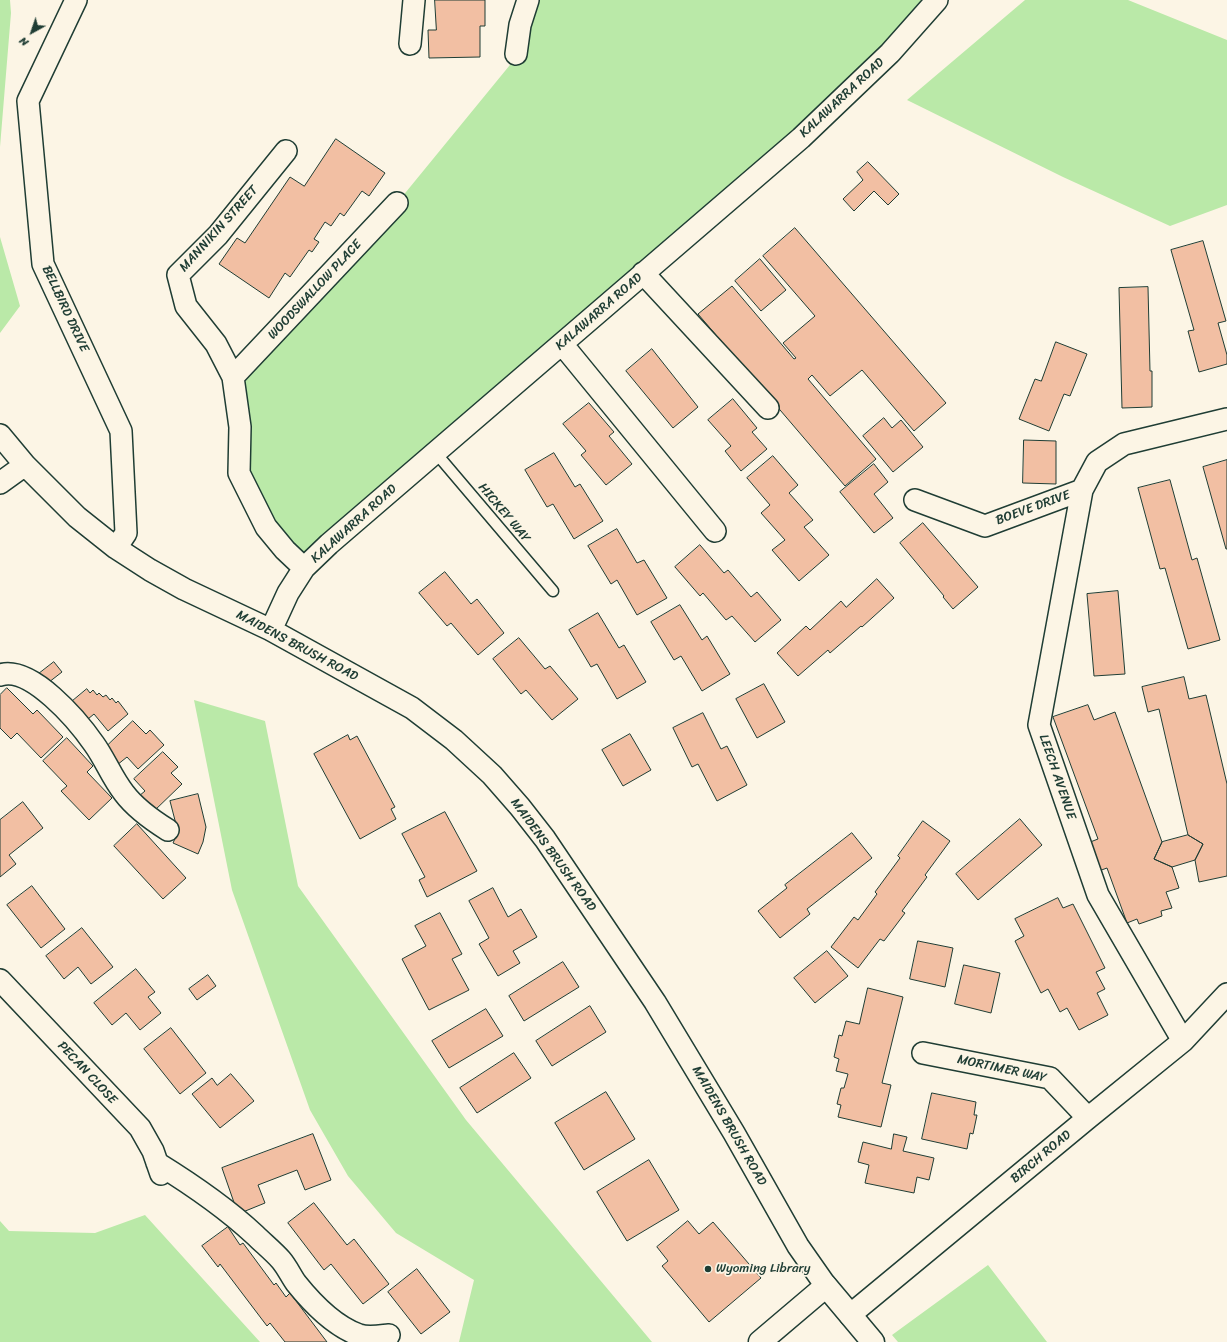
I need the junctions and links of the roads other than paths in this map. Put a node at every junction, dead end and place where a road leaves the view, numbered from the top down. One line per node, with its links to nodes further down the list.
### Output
1 (76, 0): 21 (street, BELLBIRD DRIVE)
2 (414, 0): 5 (street)
3 (528, 0): 6 (street)
4 (937, 0): 9 (street, KALAWARRA ROAD)
5 (410, 44)
6 (516, 54)
7 (286, 151): 11 (street, MANNIKIN STREET)
8 (397, 203): 11 (street, WOODSWALLOW PLACE)
9 (643, 273): 10 (street, KALAWARRA ROAD); 12 (street)
10 (562, 344): 15 (street, KALAWARRA ROAD); 20 (street)
11 (233, 377): 22 (street, MANNIKIN STREET)
12 (768, 408)
13 (1227, 418): 18 (street, BOEVE DRIVE)
14 (0, 435): 16 (street, MAIDENS BRUSH ROAD)
15 (435, 452): 22 (street, KALAWARRA ROAD); 23 (lane, HICKEY WAY)
16 (24, 465): 17 (street); 21 (street, MAIDENS BRUSH ROAD)
17 (0, 483)
18 (1082, 490): 19 (street, BOEVE DRIVE); 29 (street, LEECH AVENUE)
19 (915, 500)
20 (715, 530)
21 (116, 548): 24 (street, MAIDENS BRUSH ROAD)
22 (304, 568): 24 (street, KALAWARRA ROAD)
23 (553, 591)
24 (271, 630): 32 (street, MAIDENS BRUSH ROAD)
25 (0, 675): 26 (street)
26 (168, 830)
27 (0, 980): 34 (street, PECAN CLOSE)
28 (1227, 994): 29 (street, BIRCH ROAD)
29 (1183, 1041): 31 (street, BIRCH ROAD)
30 (923, 1053): 31 (street, MORTIMER WAY)
31 (1088, 1118): 33 (street, BIRCH ROAD)
32 (826, 1286): 33 (street, MAIDENS BRUSH ROAD); 35 (street)
33 (850, 1316): 36 (street, MAIDENS BRUSH ROAD)
34 (389, 1335)
35 (760, 1342)
36 (872, 1342)

